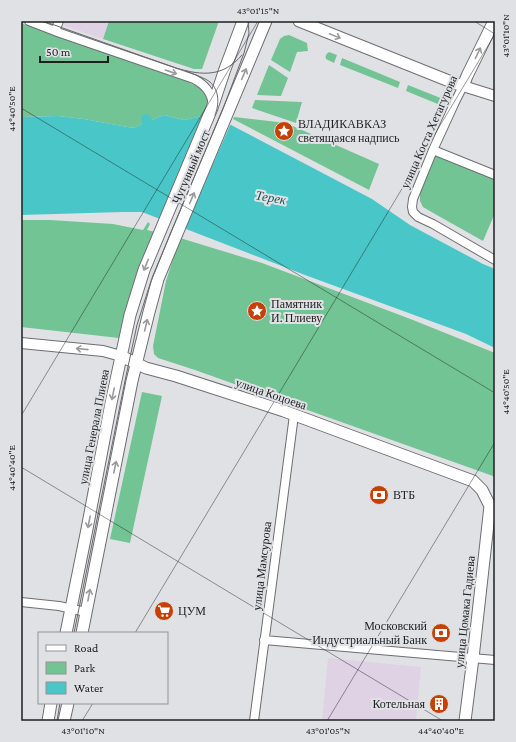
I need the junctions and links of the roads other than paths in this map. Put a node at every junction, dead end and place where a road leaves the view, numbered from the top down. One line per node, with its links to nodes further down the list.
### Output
1 (28, 21): 7 (street)
2 (59, 21): 7 (street)
3 (243, 21): 10 (main road, Чугунный мост)
4 (266, 21): 17 (main road, Чугунный мост, one-way to 4)
5 (299, 21): 8 (main road, one-way to 8)
6 (494, 21): 8 (main road, улица Коста Хетагурова, one-way to 6)
7 (55, 31): 10 (street, one-way to 10)
8 (463, 86): 9 (street); 11 (street, улица Коста Хетагурова)
9 (495, 96)
10 (213, 105): 13 (main road, Чугунный мост)
11 (433, 150): 12 (street); 14 (street, улица Коста Хетагурова)
12 (495, 175)
13 (162, 229): 16 (main road, улица Генерала Плиева, one-way to 16)
14 (495, 260)
15 (21, 342): 16 (street, улица Коцоева, one-way to 15)
16 (120, 356): 17 (main road, улица Коцоева); 21 (main road, улица Генерала Плиева, one-way to 21)
17 (137, 363): 18 (main road, улица Коцоева); 22 (main road, one-way to 17)
18 (294, 415): 19 (main road, улица Коцоева); 25 (street, улица Мамсурова)
19 (492, 506): 26 (main road, улица Цомака Гадиева)
20 (21, 602): 21 (street)
21 (71, 608): 22 (street); 23 (main road, улица Генерала Плиева)
22 (86, 612): 24 (main road)
23 (66, 632)
24 (82, 632)
25 (264, 640): 26 (street); 32 (street, улица Мамсурова)
26 (474, 658): 27 (street); 33 (main road, улица Цомака Гадиева)
27 (495, 660)
28 (51, 704): 30 (main road)
29 (68, 704): 31 (main road)
30 (48, 721)
31 (64, 721)
32 (254, 721)
33 (465, 721)

